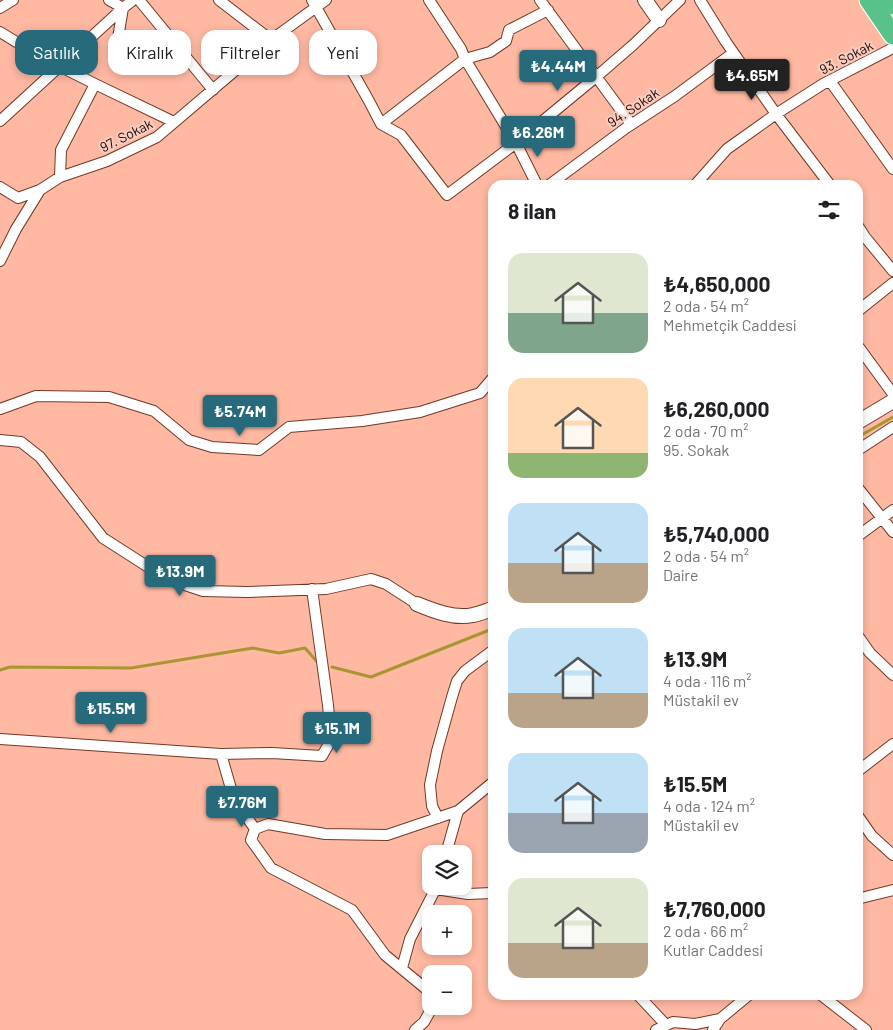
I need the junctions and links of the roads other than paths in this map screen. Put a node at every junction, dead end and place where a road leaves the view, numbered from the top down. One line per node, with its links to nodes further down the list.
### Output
1 (13, 0): 16 (street)
2 (109, 0): 17 (street)
3 (133, 0): 17 (street)
4 (139, 0): 36 (street)
5 (219, 0): 21 (street)
6 (326, 0): 14 (street, 97. Sokak)
7 (429, 0): 29 (street)
8 (540, 0): 18 (street)
9 (645, 0): 19 (street)
10 (680, 0): 19 (street)
11 (700, 0): 28 (street)
12 (869, 0): 25 (highway)
13 (890, 0): 15 (highway)
14 (314, 3): 22 (street, 97. Sokak); 40 (street)
15 (893, 5)
16 (0, 8)
17 (123, 8): 20 (street); 23 (street)
18 (548, 10): 29 (street); 33 (street)
19 (659, 20): 33 (street)
20 (119, 30)
21 (258, 30)
22 (283, 30)
23 (98, 31)
24 (0, 32): 26 (street)
25 (893, 35)
26 (15, 41)
27 (893, 48): 34 (street, 93. Sokak)
28 (733, 53): 37 (street); 41 (street, 94. Sokak)
29 (465, 59): 40 (street); 42 (street)
30 (50, 75): 38 (street)
31 (78, 75): 35 (street)
32 (230, 75): 36 (street, 97. Sokak)
33 (596, 76): 41 (street); 42 (street)
34 (830, 80): 37 (street, 93. Sokak); 43 (street)
35 (95, 84): 39 (street); 44 (street)
36 (213, 90): 39 (street, 97. Sokak)
37 (776, 114): 47 (street, 93. Sokak); 48 (street)
38 (0, 121)
39 (174, 122): 44 (street, 97. Sokak)
40 (381, 124): 42 (street)
41 (631, 124): 46 (street, 94. Sokak)
42 (516, 143): 45 (street)
43 (893, 169)
44 (60, 177): 50 (street, 97. Sokak)
45 (534, 180)
46 (556, 180)
47 (699, 180)
48 (826, 180)
49 (0, 187): 50 (street)
50 (40, 190): 52 (street, 97. Sokak)
51 (863, 235): 53 (street)
52 (0, 261)
53 (893, 271)
54 (893, 283): 55 (street)
55 (863, 307)
56 (863, 353): 58 (street)
57 (488, 384): 60 (street)
58 (893, 394)
59 (893, 401): 61 (street)
60 (0, 409)
61 (863, 419)
62 (893, 427): 64 (street)
63 (0, 440): 70 (street)
64 (863, 447)
65 (863, 494): 67 (street)
66 (893, 510): 67 (street)
67 (882, 518): 68 (street); 69 (street)
68 (863, 532)
69 (893, 532)
70 (312, 589): 71 (street); 78 (street)
71 (417, 604): 72 (street)
72 (488, 609)
73 (863, 643): 75 (street)
74 (488, 653): 82 (street)
75 (893, 675)
76 (0, 739): 78 (street)
77 (893, 744): 79 (street)
78 (221, 754): 84 (street)
79 (863, 767)
80 (488, 786): 81 (street)
81 (458, 811): 82 (street); 85 (street)
82 (442, 817): 84 (street); 85 (street)
83 (863, 823): 87 (street)
84 (255, 828): 93 (street)
85 (452, 831): 86 (street)
86 (448, 845)
87 (893, 855)
88 (893, 890): 92 (street)
89 (488, 893): 90 (street)
90 (472, 894)
91 (433, 895): 93 (street)
92 (863, 898)
93 (402, 968): 94 (street)
94 (422, 985)
95 (643, 1000): 100 (street)
96 (743, 1000): 99 (street)
97 (828, 1000): 104 (street)
98 (428, 1015): 101 (street)
99 (720, 1019): 100 (street); 103 (street)
100 (666, 1025): 102 (street)
101 (415, 1030)
102 (656, 1030)
103 (713, 1030)
104 (866, 1030)

